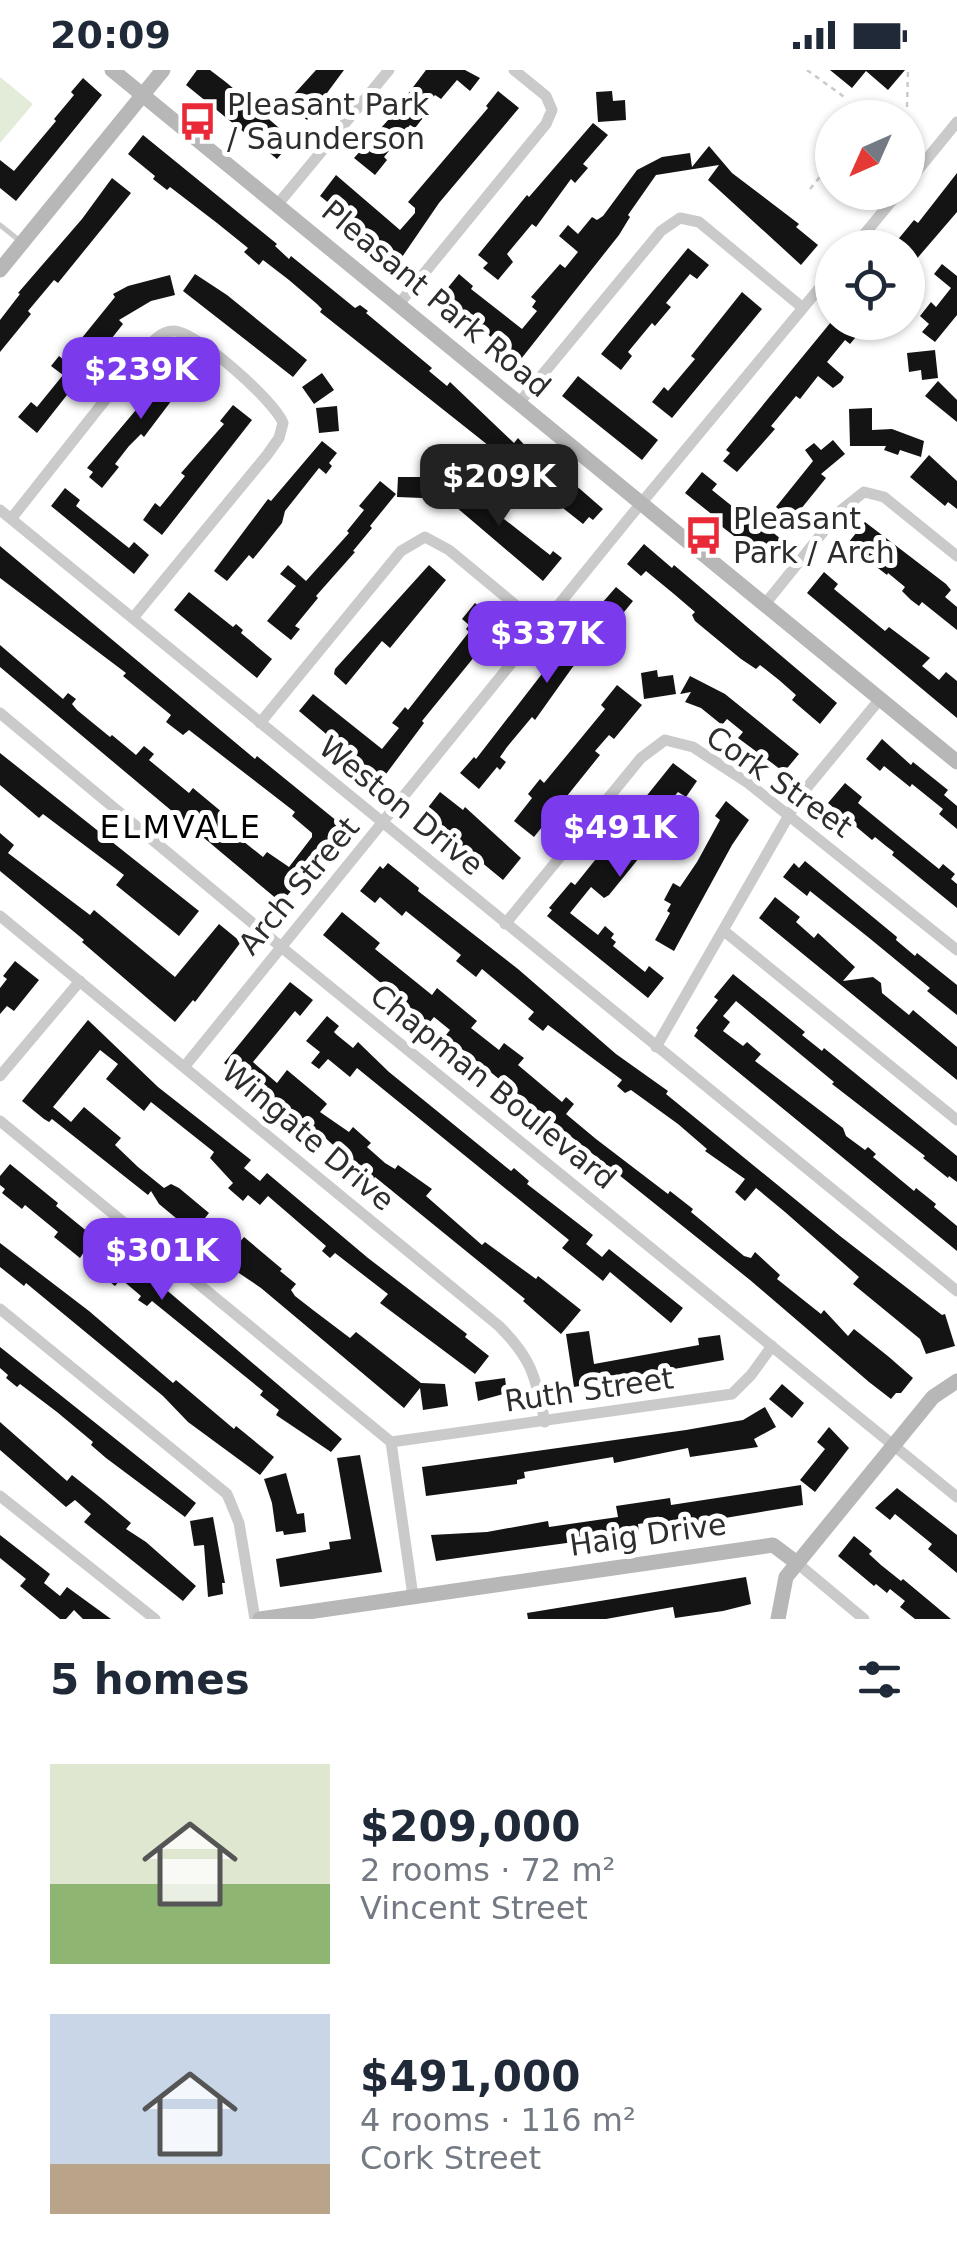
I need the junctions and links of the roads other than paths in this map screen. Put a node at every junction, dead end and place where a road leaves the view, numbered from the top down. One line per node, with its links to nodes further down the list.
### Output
1 (112, 70): 5 (street, Pleasant Park Road)
2 (163, 70): 5 (street)
3 (389, 70): 8 (street)
4 (514, 70): 15 (street)
5 (142, 95): 8 (street, Pleasant Park Road); 12 (street)
6 (957, 122): 7 (street)
7 (925, 161)
8 (278, 204): 15 (street, Pleasant Park Road)
9 (885, 210): 11 (street)
10 (0, 225): 12 (lane)
11 (868, 230)
12 (22, 243): 13 (street)
13 (0, 270)
14 (815, 294): 16 (street, Arch Street)
15 (399, 304): 17 (street, Pleasant Park Road)
16 (803, 308): 17 (street); 18 (street, Arch Street)
17 (519, 404): 18 (street, Pleasant Park Road)
18 (642, 503): 22 (street, Pleasant Park Road); 24 (street, Arch Street)
19 (0, 510): 20 (street, Weston Drive)
20 (11, 519): 23 (street, Weston Drive); 23 (street)
21 (957, 556): 22 (street)
22 (765, 604): 25 (street, Pleasant Park Road)
23 (133, 618): 27 (street, Weston Drive)
24 (542, 627): 27 (street); 30 (street, Arch Street)
25 (880, 699): 28 (street, Pleasant Park Road); 29 (street)
26 (0, 713): 34 (street, Chapman Boulevard)
27 (260, 723): 30 (street, Weston Drive)
28 (957, 762)
29 (788, 814): 32 (street, Cork Street); 33 (street); 35 (street, Cork Street)
30 (383, 823): 32 (street, Weston Drive); 34 (street, Arch Street)
31 (0, 916): 36 (street, Wingate Drive)
32 (505, 924): 37 (street, Weston Drive)
33 (724, 931): 37 (street); 41 (street)
34 (280, 946): 38 (street, Arch Street); 44 (street, Chapman Boulevard)
35 (957, 950)
36 (80, 981): 38 (street, Wingate Drive); 39 (street)
37 (656, 1048): 42 (street, Weston Drive)
38 (185, 1066): 46 (street, Wingate Drive)
39 (0, 1076)
40 (0, 1120): 47 (street)
41 (957, 1120)
42 (957, 1291)
43 (0, 1309): 54 (street)
44 (772, 1346): 46 (street, Ruth Street); 48 (street, Chapman Boulevard)
45 (957, 1380): 48 (street)
46 (545, 1422): 47 (street, Ruth Street)
47 (391, 1442): 52 (street)
48 (894, 1446): 50 (street, Chapman Boulevard); 51 (street)
49 (0, 1496): 53 (street)
50 (957, 1496)
51 (797, 1563): 52 (street, Haig Drive); 55 (street); 56 (street)
52 (413, 1596): 54 (street, Haig Drive)
53 (154, 1619)
54 (258, 1619)
55 (778, 1619)
56 (864, 1619)

